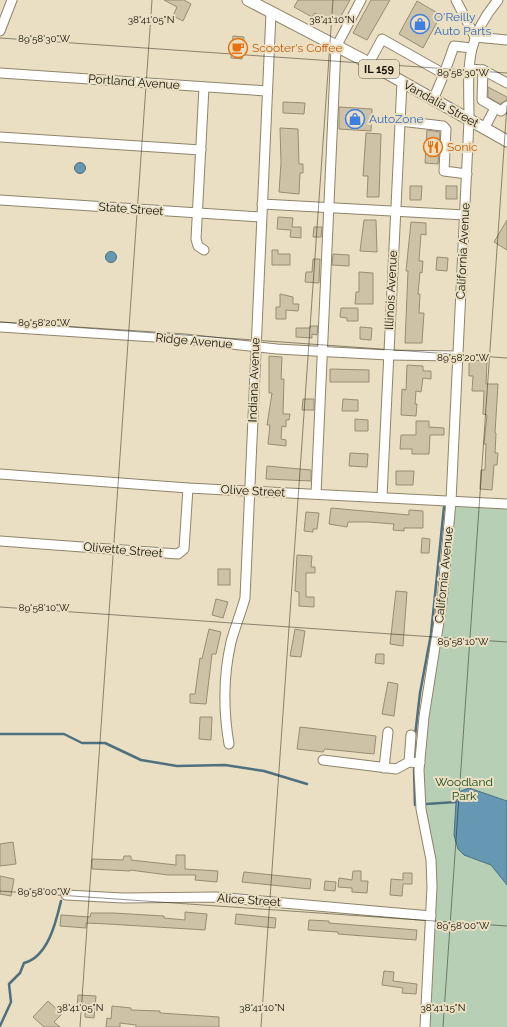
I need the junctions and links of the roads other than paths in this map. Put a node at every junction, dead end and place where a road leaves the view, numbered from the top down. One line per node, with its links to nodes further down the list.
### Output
1 (12, 0): 7 (street)
2 (248, 0): 6 (main road, Vandalia Street / IL 159)
3 (361, 0): 10 (street)
4 (456, 0): 8 (street)
5 (498, 0): 8 (street, California Avenue)
6 (271, 13): 10 (main road, Vandalia Street / IL 159); 20 (street, Indiana Avenue)
7 (0, 31)
8 (475, 37): 9 (street); 11 (street, California Avenue)
9 (507, 40)
10 (336, 47): 12 (main road, Vandalia Street / IL 159); 33 (street)
11 (471, 48): 13 (street, California Avenue); 16 (street)
12 (369, 63): 16 (street); 17 (main road, Vandalia Street / IL 159)
13 (469, 69): 14 (street); 24 (street, California Avenue)
14 (483, 70): 18 (street); 23 (street)
15 (0, 73): 19 (street, Portland Avenue)
16 (444, 74): 21 (street)
17 (402, 82): 21 (main road, Vandalia Street / IL 159); 25 (street, Illinois Avenue)
18 (507, 83)
19 (204, 87): 20 (street, Portland Avenue); 29 (street)
20 (267, 91): 32 (street, Indiana Avenue)
21 (433, 100): 24 (main road, Vandalia Street / IL 159)
22 (507, 106): 23 (street)
23 (495, 108): 26 (street)
24 (469, 120): 26 (main road, Vandalia Street / IL 159); 30 (street, California Avenue)
25 (400, 121): 30 (street); 34 (street, Illinois Avenue)
26 (484, 128): 28 (main road, Vandalia Street / IL 159)
27 (0, 137): 29 (street)
28 (507, 141)
29 (201, 150): 35 (street)
30 (467, 174): 36 (street, California Avenue)
31 (0, 200): 35 (street, State Street)
32 (262, 204): 33 (street); 37 (street, Indiana Avenue)
33 (327, 208): 34 (street); 41 (street)
34 (395, 211): 36 (street); 42 (street, Illinois Avenue)
35 (198, 214): 37 (street, State Street); 38 (street)
36 (465, 215): 43 (street, California Avenue)
37 (261, 217): 40 (street, Indiana Avenue)
38 (204, 250)
39 (0, 326): 40 (street, Ridge Avenue)
40 (256, 347): 41 (street, Ridge Avenue); 46 (street, Indiana Avenue)
41 (321, 352): 42 (street, Ridge Avenue); 47 (street)
42 (388, 355): 43 (street, Ridge Avenue); 48 (street, Illinois Avenue)
43 (458, 356): 49 (street, California Avenue)
44 (0, 474): 45 (street, Olive Street)
45 (188, 488): 46 (street, Olive Street); 51 (street, Olivette Street)
46 (250, 492): 47 (street, Olive Street); 54 (street, Indiana Avenue)
47 (316, 494): 48 (street, Olive Street)
48 (382, 497): 49 (street, Olive Street)
49 (451, 501): 50 (street, Olive Street); 57 (street, California Avenue)
50 (507, 504)
51 (0, 541)
52 (388, 732): 58 (street)
53 (411, 735): 56 (street)
54 (229, 744)
55 (323, 760): 58 (street)
56 (409, 762): 57 (street); 58 (street)
57 (420, 763): 60 (street, California Avenue)
58 (384, 768)
59 (66, 895): 60 (street, Alice Street)
60 (431, 916): 61 (street, California Avenue)
61 (425, 1027)

